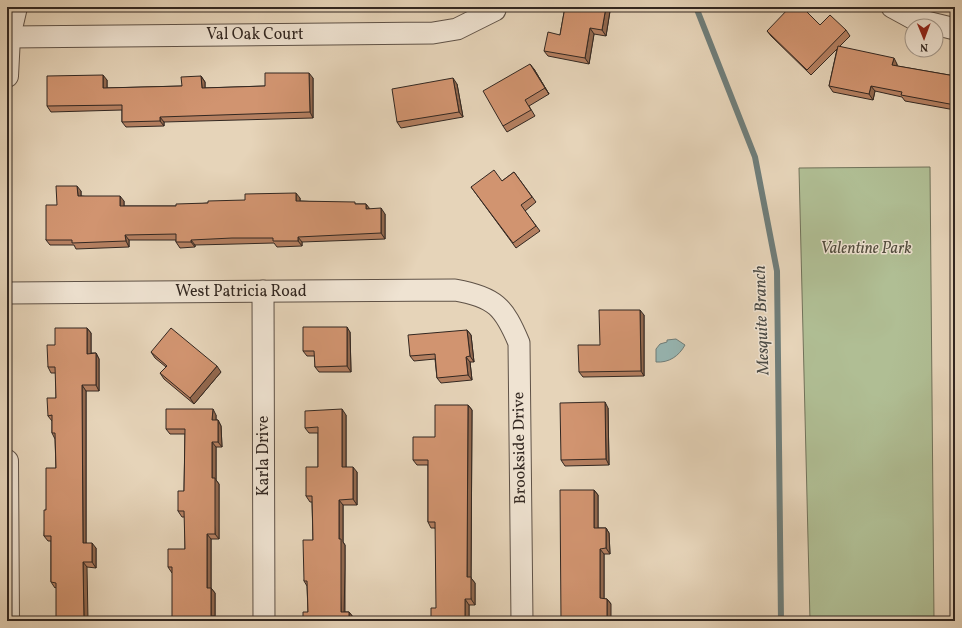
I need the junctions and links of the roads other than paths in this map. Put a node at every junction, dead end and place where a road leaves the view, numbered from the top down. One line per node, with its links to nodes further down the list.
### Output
1 (16, 7): 5 (street)
2 (892, 7): 4 (street)
3 (495, 10): 5 (street, Val Oak Court)
4 (955, 29)
5 (8, 37): 6 (street)
6 (7, 76)
7 (263, 292): 8 (street, West Patricia Road); 9 (street, West Patricia Road); 12 (street, Karla Drive)
8 (7, 293)
9 (476, 294): 13 (street, Brookside Drive)
10 (7, 461): 11 (street)
11 (8, 621)
12 (264, 621)
13 (522, 621)

